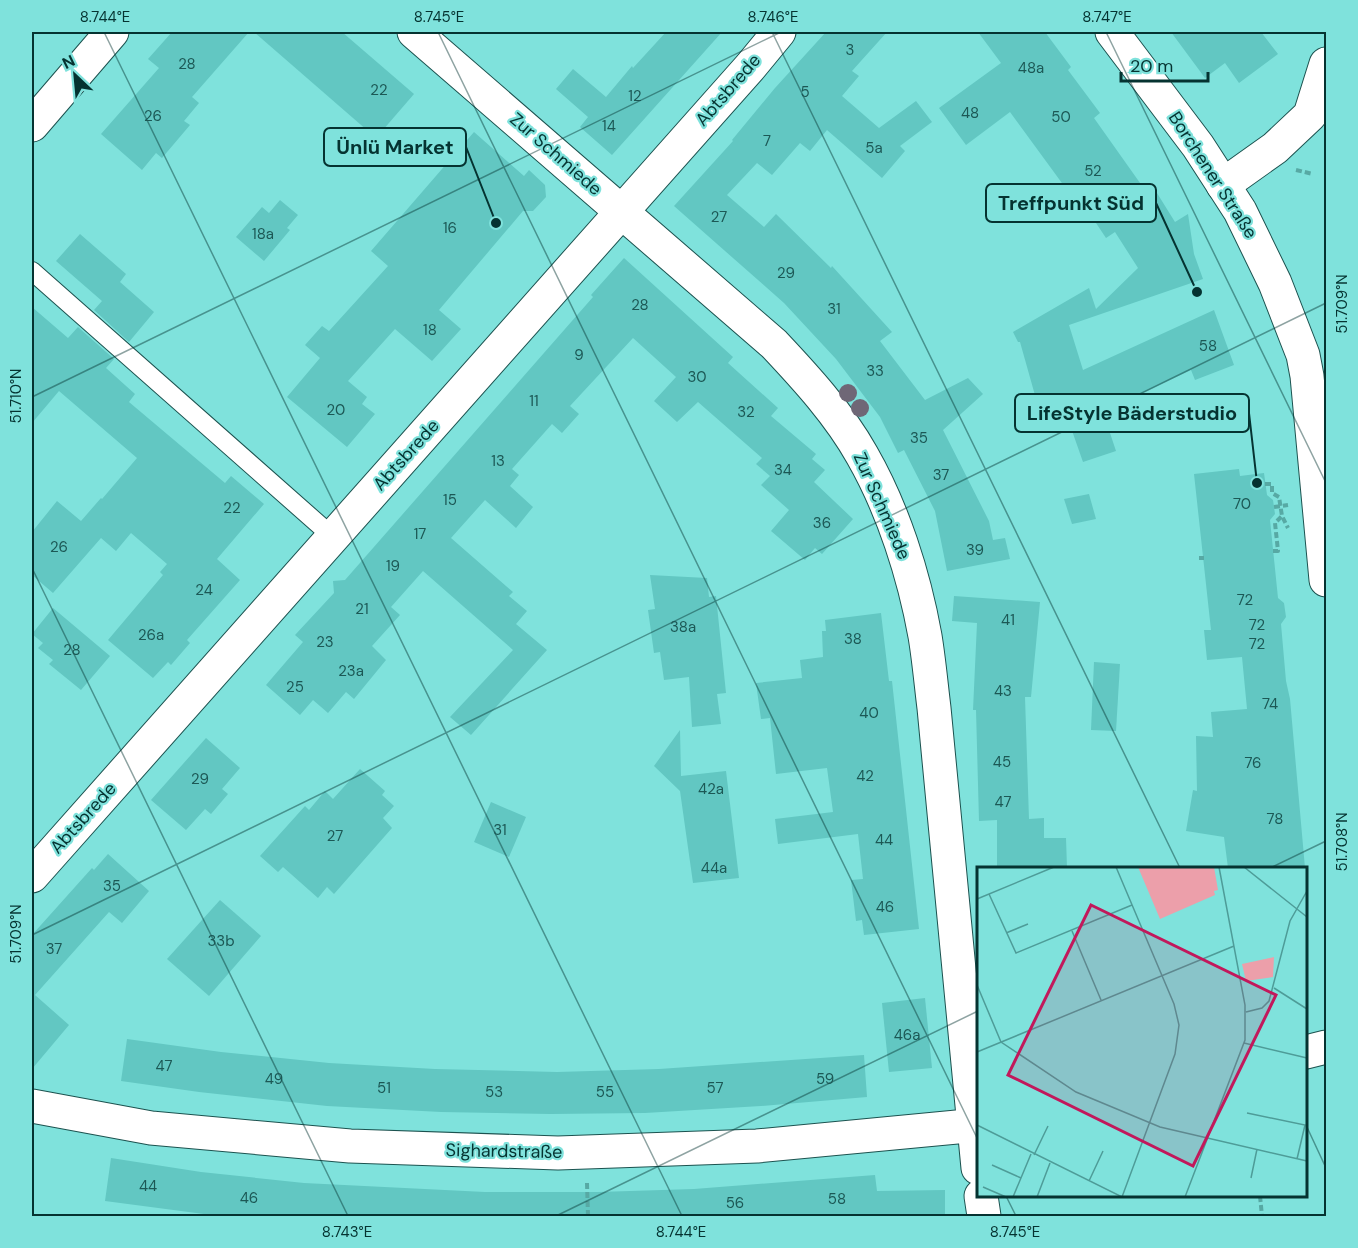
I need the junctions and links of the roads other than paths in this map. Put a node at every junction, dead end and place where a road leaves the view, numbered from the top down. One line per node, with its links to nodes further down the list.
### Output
1 (112, 32): 6 (street)
2 (414, 32): 8 (street, Zur Schmiede)
3 (779, 32): 8 (street, Abtsbrede)
4 (1112, 32): 7 (street, Borchener Straße)
5 (1326, 64): 7 (street)
6 (32, 125)
7 (1223, 185): 10 (street, Borchener Straße)
8 (621, 211): 11 (street, Abtsbrede); 17 (street, Zur Schmiede)
9 (32, 271): 11 (lane)
10 (1317, 373): 12 (street, Borchener Straße)
11 (333, 537): 13 (street, Abtsbrede)
12 (1326, 580)
13 (32, 876)
14 (1326, 1047): 15 (street)
15 (1307, 1052)
16 (32, 1106): 17 (street, Sighardstraße)
17 (976, 1125): 18 (street, Zur Schmiede)
18 (977, 1146)
19 (981, 1197): 20 (street)
20 (984, 1216)

